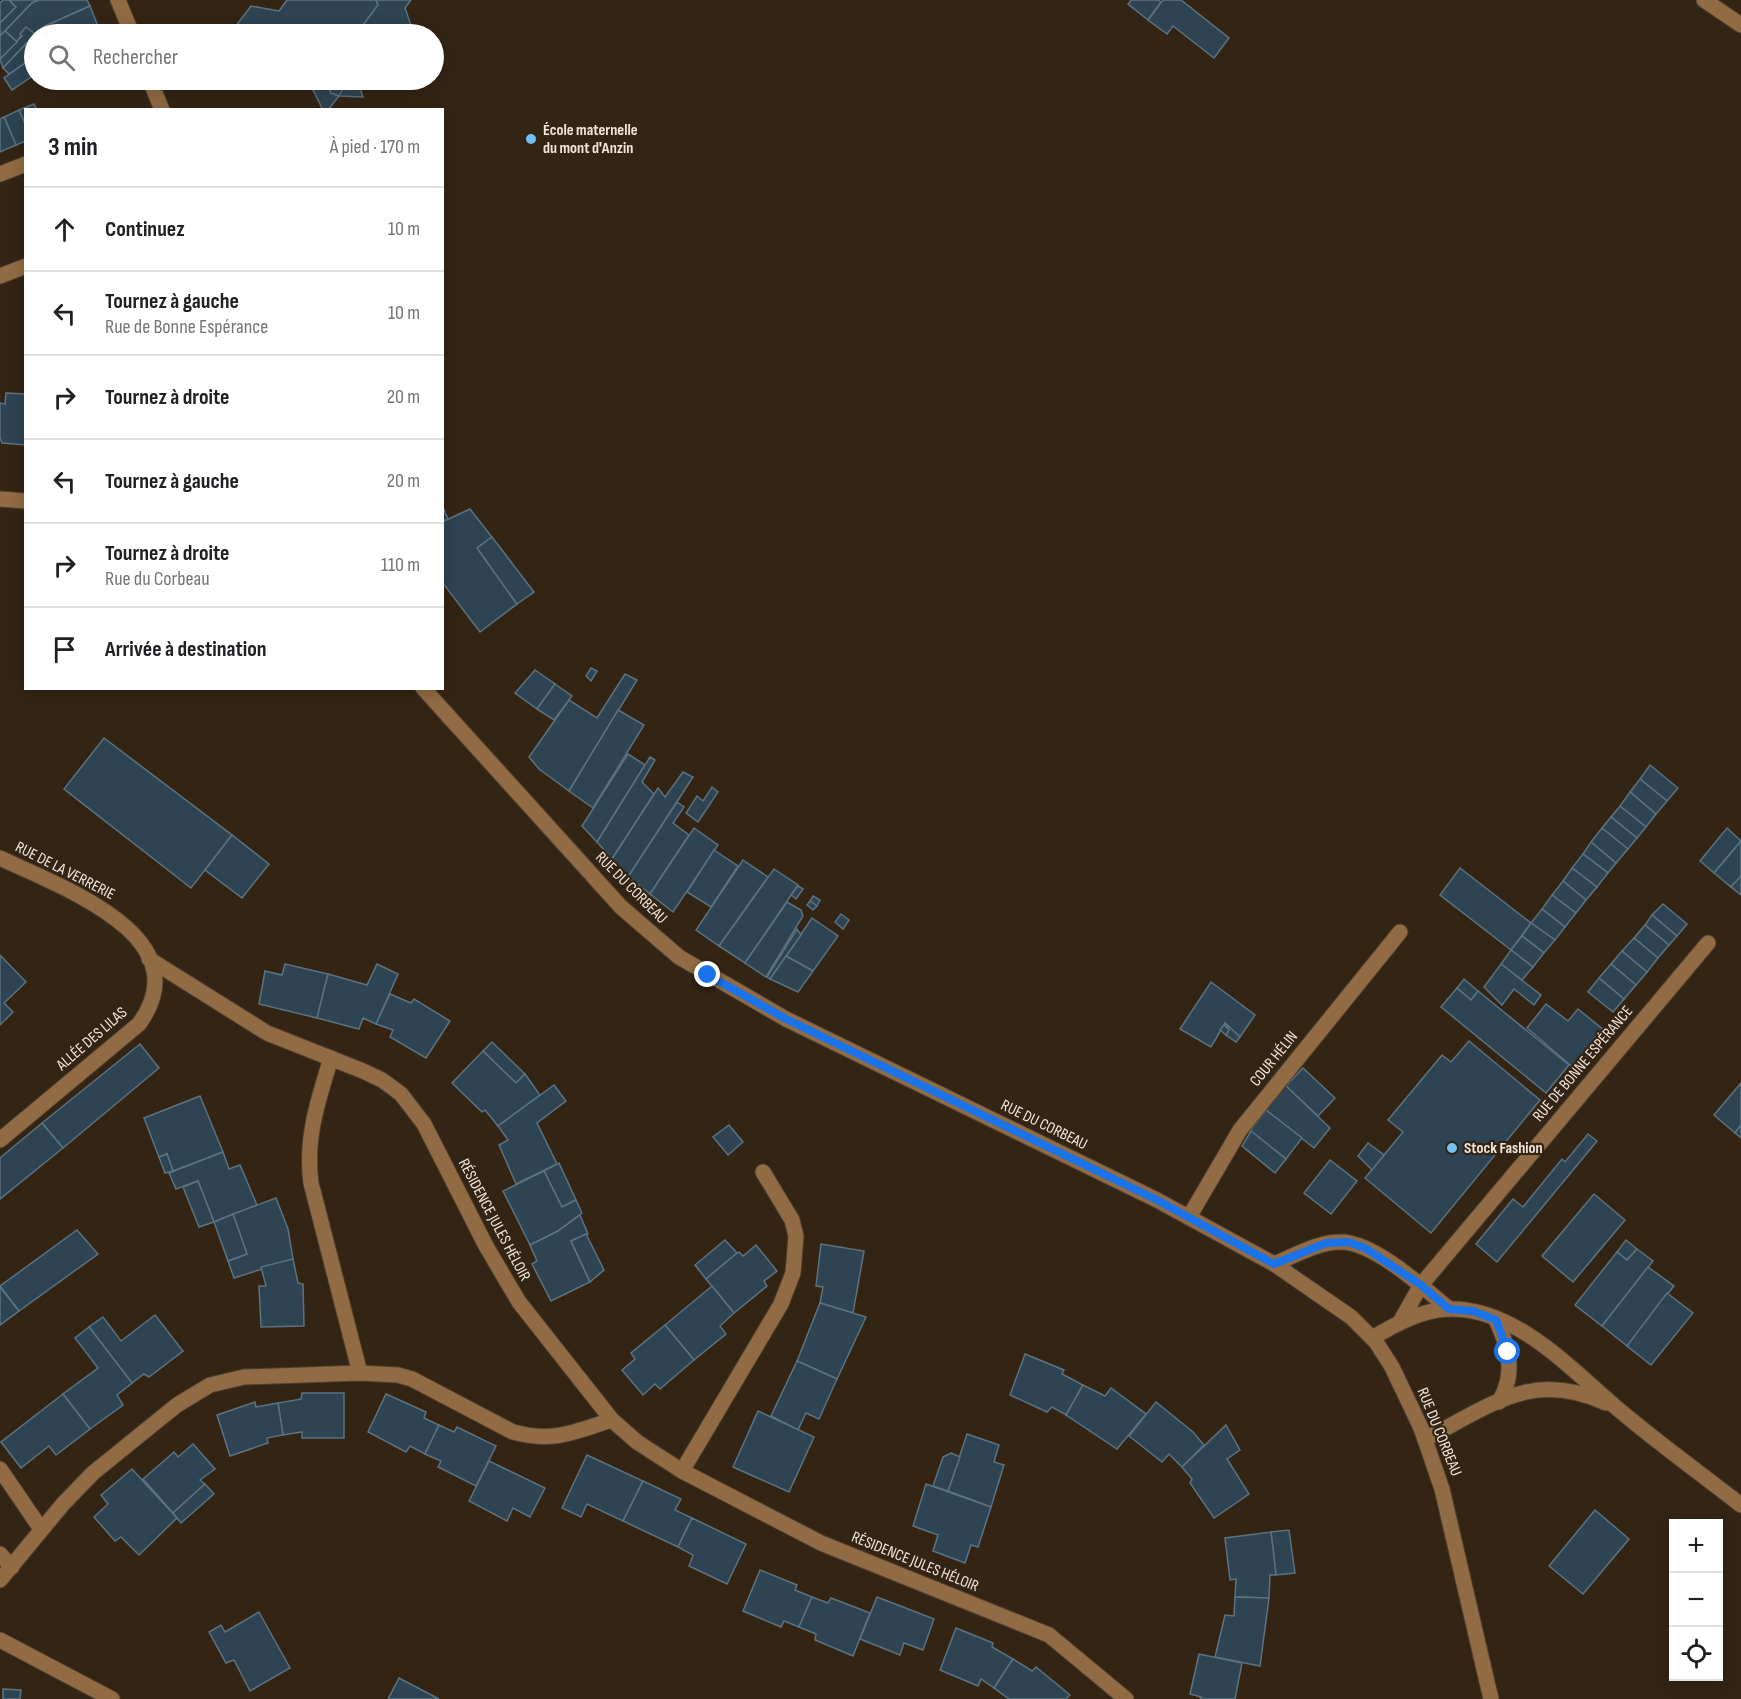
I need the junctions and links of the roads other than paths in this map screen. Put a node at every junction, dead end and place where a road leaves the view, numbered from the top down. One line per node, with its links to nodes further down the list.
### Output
1 (118, 0): 3 (street)
2 (1704, 0): 4 (street)
3 (128, 24)
4 (1741, 25)
5 (153, 90): 6 (street)
6 (160, 108)
7 (24, 165): 8 (street)
8 (0, 174)
9 (24, 267): 10 (street)
10 (0, 276)
11 (0, 500): 12 (street)
12 (24, 501)
13 (425, 690): 22 (street, RUE DU CORBEAU)
14 (0, 858): 16 (street, RUE DE LA VERRERIE)
15 (1400, 932): 22 (street, COUR HÉLIN)
16 (139, 941): 18 (street, ALLÉE DES LILAS)
17 (1708, 943): 24 (street, RUE DE BONNE ESPÉRANCE)
18 (149, 959): 19 (street, RÉSIDENCE JULES HÉLOIR); 20 (street, ALLÉE DES LILAS)
19 (331, 1058): 29 (street); 32 (street, RÉSIDENCE JULES HÉLOIR)
20 (0, 1140)
21 (763, 1172): 35 (street)
22 (1189, 1217): 23 (street, RUE DU CORBEAU)
23 (1274, 1264): 24 (street); 28 (street, RUE DU CORBEAU)
24 (1421, 1285): 25 (street); 27 (street, RUE DE BONNE ESPÉRANCE)
25 (1449, 1309): 26 (street); 27 (street)
26 (1496, 1320): 30 (street); 31 (street)
27 (1400, 1322): 28 (street)
28 (1372, 1338): 33 (street, RUE DU CORBEAU)
29 (360, 1373): 32 (street); 37 (street)
30 (1499, 1402): 31 (street); 33 (street)
31 (1618, 1408): 36 (street)
32 (612, 1420): 35 (street, RÉSIDENCE JULES HÉLOIR)
33 (1425, 1439): 44 (street, RUE DU CORBEAU)
34 (0, 1469): 37 (street)
35 (682, 1471): 43 (street, RÉSIDENCE JULES HÉLOIR)
36 (1741, 1505)
37 (42, 1529): 39 (street)
38 (0, 1554): 39 (street)
39 (12, 1567): 40 (street)
40 (0, 1580)
41 (0, 1640): 42 (street)
42 (112, 1699)
43 (1126, 1699)
44 (1491, 1699)

